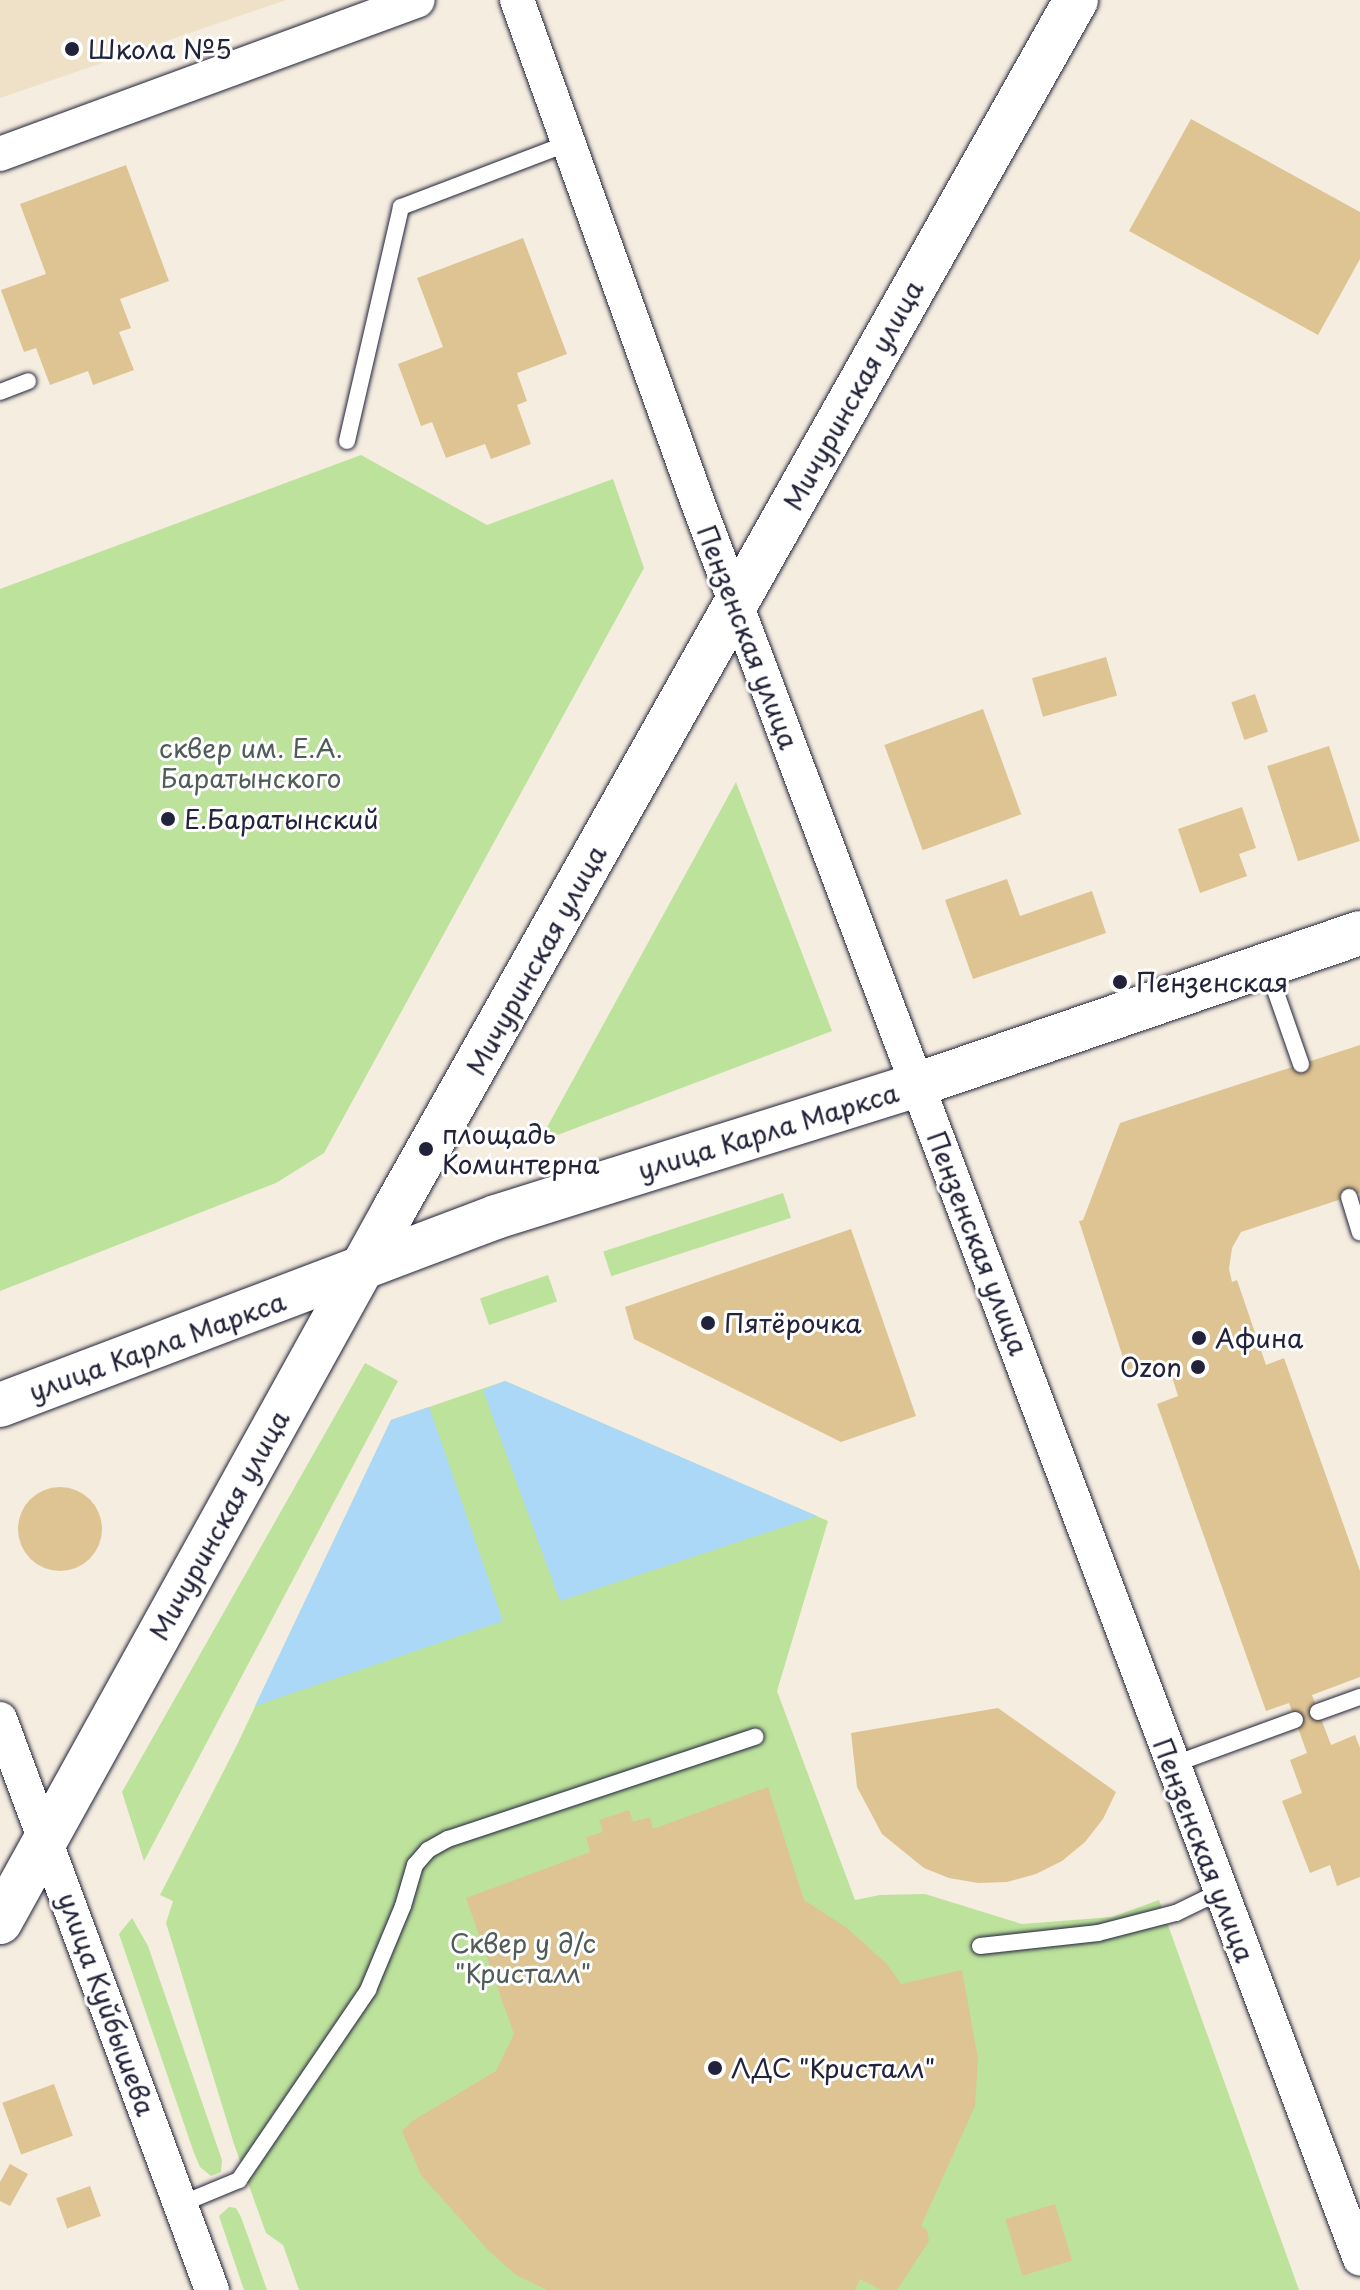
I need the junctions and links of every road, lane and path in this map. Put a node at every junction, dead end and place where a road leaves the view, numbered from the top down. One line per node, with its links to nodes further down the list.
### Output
1 (418, 0): 5 (street)
2 (517, 0): 4 (street, Пензенская улица)
3 (1076, 0): 9 (main road, Мичуринская улица)
4 (569, 143): 8 (lane); 9 (street, Пензенская улица)
5 (0, 154)
6 (28, 381): 7 (lane)
7 (0, 392)
8 (347, 441)
9 (737, 605): 13 (street, Пензенская улица); 16 (main road, Мичуринская улица)
10 (1360, 933): 11 (main road, улица Карла Маркса)
11 (1266, 965): 12 (lane); 13 (main road, улица Карла Маркса)
12 (1301, 1064)
13 (916, 1085): 16 (main road, улица Карла Маркса); 23 (street, Пензенская улица)
14 (1349, 1197): 15 (lane)
15 (1360, 1232)
16 (362, 1269): 17 (main road, улица Карла Маркса); 24 (main road, Мичуринская улица)
17 (0, 1405)
18 (1360, 1697): 19 (lane)
19 (1318, 1712)
20 (0, 1719): 24 (street, улица Куйбышева)
21 (1295, 1720): 23 (lane)
22 (755, 1737): 28 (lane)
23 (1172, 1765): 25 (street, Пензенская улица)
24 (46, 1839): 26 (main road, Мичуринская улица); 28 (street, улица Куйбышева)
25 (1219, 1892): 27 (lane); 29 (street, Пензенская улица)
26 (0, 1922)
27 (980, 1946)
28 (181, 2204): 30 (street, улица Куйбышева)
29 (1360, 2259)
30 (212, 2290)

